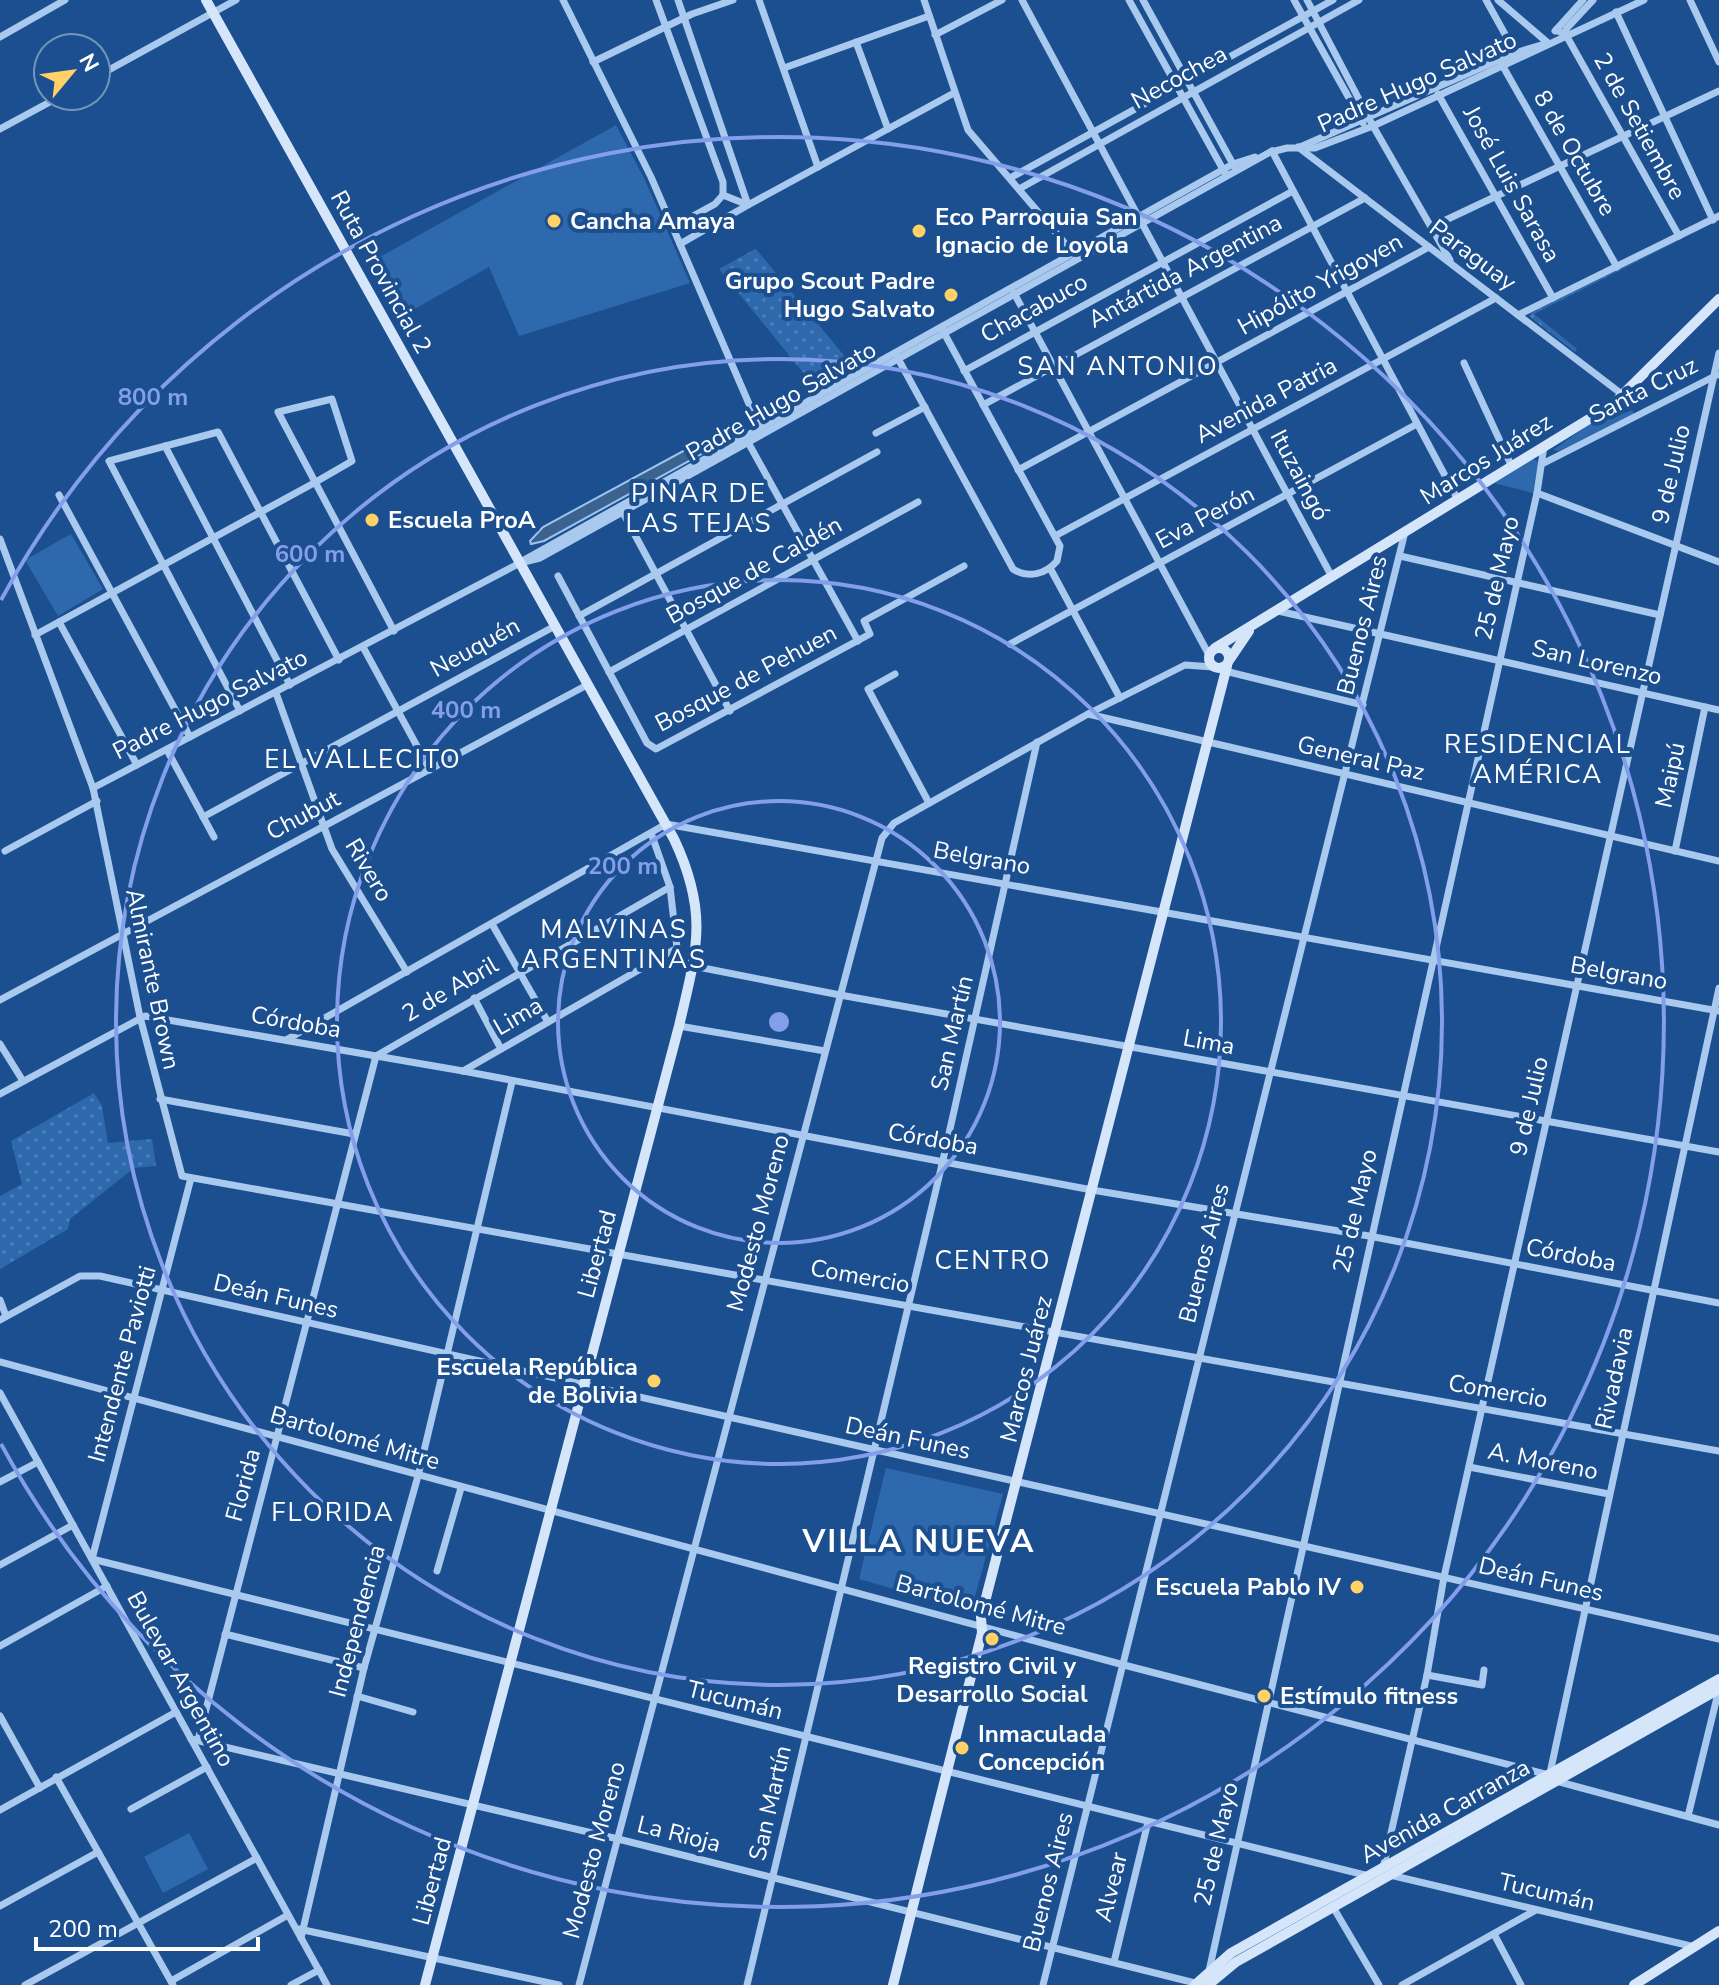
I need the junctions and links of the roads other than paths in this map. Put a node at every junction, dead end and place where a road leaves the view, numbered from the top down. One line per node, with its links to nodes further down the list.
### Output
1 (65, 0): 36 (street)
2 (206, 0): 26 (main road, Ruta Provincial 2)
3 (236, 0): 26 (street)
4 (563, 0): 40 (street)
5 (656, 0): 31 (street)
6 (678, 0): 29 (street)
7 (733, 0): 29 (street)
8 (759, 0): 44 (street)
9 (924, 0): 27 (street)
10 (1002, 0): 34 (street)
11 (1022, 0): 58 (street, Ituzaingó)
12 (1129, 0): 46 (street)
13 (1143, 0): 45 (street)
14 (1294, 0): 28 (street)
15 (1307, 0): 24 (street)
16 (1333, 0): 24 (street, Necochea)
17 (1359, 0): 30 (street, Necochea)
18 (1486, 0): 39 (street)
19 (1498, 0): 38 (street)
20 (1583, 0): 33 (street)
21 (1593, 0): 35 (street)
22 (1644, 0): 25 (street, Padre Hugo Salvato)
23 (1690, 0): 41 (street)
24 (1313, 11): 28 (street, Necochea); 30 (street)
25 (1616, 12): 35 (street, Padre Hugo Salvato); 53 (street)
26 (213, 13): 43 (street); 136 (main road, Ruta Provincial 2)
27 (929, 16): 34 (street); 37 (street)
28 (1303, 16): 32 (street); 45 (street, Necochea)
29 (684, 18): 31 (street); 73 (street)
30 (1319, 22): 32 (street, Necochea); 55 (street)
31 (667, 26): 40 (street); 70 (street)
32 (1309, 28): 48 (street, Necochea); 54 (street)
33 (1556, 30): 35 (street); 38 (street)
34 (935, 35): 50 (street)
35 (1566, 35): 38 (street, Padre Hugo Salvato); 59 (street, 2 de Setiembre)
36 (0, 37)
37 (856, 42): 44 (street); 57 (street)
38 (1548, 43): 39 (street, Padre Hugo Salvato)
39 (1517, 56): 42 (street, Padre Hugo Salvato)
40 (593, 62): 77 (street)
41 (1719, 62)
42 (1501, 63): 49 (street, Padre Hugo Salvato); 63 (street, 8 de Octubre)
43 (112, 68)
44 (784, 68): 64 (street)
45 (1187, 81): 46 (street, Necochea); 48 (street)
46 (1176, 87): 51 (street); 58 (street, Necochea)
47 (1719, 91): 53 (street, Hipólito Yrigoyen)
48 (1193, 92): 51 (street, Necochea); 65 (street)
49 (1437, 92): 55 (street, Padre Hugo Salvato); 71 (street, José Luis Sarasa)
50 (954, 93): 57 (street); 67 (street)
51 (1183, 98): 60 (street, Necochea); 66 (street)
52 (32, 112): 56 (street)
53 (1665, 116): 59 (street, Hipólito Yrigoyen); 74 (street)
54 (1362, 122): 55 (street); 61 (street, Padre Hugo Salvato)
55 (1372, 122): 61 (street, Padre Hugo Salvato); 78 (street)
56 (0, 129)
57 (888, 129): 64 (street)
58 (1094, 132): 60 (street, Ituzaingó); 67 (street, Necochea)
59 (1623, 135): 63 (street, Hipólito Yrigoyen); 79 (street, 2 de Setiembre)
60 (1100, 144): 68 (street, Necochea); 75 (street, Ituzaingó)
61 (1298, 147): 62 (street, Padre Hugo Salvato); 72 (street, Paraguay)
62 (1272, 151): 65 (street, Padre Hugo Salvato); 69 (street)
63 (1559, 165): 71 (street, Hipólito Yrigoyen); 85 (street, 8 de Octubre)
64 (818, 167): 73 (street)
65 (1235, 168): 66 (street, Padre Hugo Salvato)
66 (1225, 173): 75 (street, Padre Hugo Salvato)
67 (1010, 178): 68 (street)
68 (1019, 189): 82 (street)
69 (1293, 191): 76 (street); 83 (street, Chacabuco)
70 (723, 195): 73 (street); 77 (street)
71 (1495, 195): 78 (street, Hipólito Yrigoyen); 90 (street, José Luis Sarasa)
72 (1365, 198): 76 (street, Antártida Argentina); 81 (street, Paraguay)
73 (748, 205): 80 (street)
74 (1716, 218): 79 (street)
75 (1140, 220): 82 (street, Padre Hugo Salvato); 83 (street, Ituzaingó)
76 (1312, 226): 86 (street); 88 (street, Antártida Argentina)
77 (673, 227): 80 (street)
78 (1431, 227): 84 (street)
79 (1679, 236): 85 (street)
80 (680, 244): 107 (street)
81 (1429, 247): 84 (street, Paraguay); 86 (street, Hipólito Yrigoyen)
82 (1076, 255): 87 (street, Padre Hugo Salvato); 93 (street, Padre Hugo Salvato)
83 (1162, 260): 88 (street, Ituzaingó); 94 (street, Chacabuco)
84 (1453, 266): 89 (street, Paraguay)
85 (1617, 267): 90 (street)
86 (1347, 292): 97 (street); 98 (street, Hipólito Yrigoyen)
87 (1014, 293): 93 (street, Padre Hugo Salvato); 94 (street)
88 (1181, 296): 98 (street, Ituzaingó); 100 (street, Antártida Argentina)
89 (1496, 298): 92 (street, Paraguay); 97 (street, Avenida Patria)
90 (1553, 298): 92 (street)
91 (1719, 299): 103 (main road, Marcos Juárez)
92 (1518, 315): 103 (street, Paraguay)
93 (941, 329): 96 (street, Padre Hugo Salvato); 101 (street)
94 (1034, 331): 100 (street); 101 (street, Chacabuco)
95 (1719, 353): 102 (street, 9 de Julio)
96 (896, 354): 105 (street); 107 (street, Padre Hugo Salvato)
97 (1383, 359): 106 (street); 108 (street, Avenida Patria)
98 (1217, 363): 108 (street, Ituzaingó); 109 (street, Hipólito Yrigoyen)
99 (1464, 363): 116 (street)
100 (1053, 366): 104 (street, Antártida Argentina); 109 (street)
101 (964, 371): 104 (street)
102 (1717, 376): 115 (street, Santa Cruz); 132 (street, 9 de Julio)
103 (1623, 395): 113 (main road, Marcos Juárez)
104 (983, 405): 117 (street)
105 (925, 407): 110 (street); 140 (street)
106 (1417, 424): 121 (street, Eva Perón); 123 (street)
107 (760, 430): 111 (street, Padre Hugo Salvato); 126 (street, Padre Hugo Salvato)
108 (1253, 430): 121 (street, Ituzaingó); 122 (street, Avenida Patria)
109 (1088, 431): 117 (street, Hipólito Yrigoyen); 122 (street)
110 (876, 433)
111 (749, 444): 125 (street); 126 (street, Padre Hugo Salvato)
112 (165, 446): 127 (street); 130 (street); 137 (street)
113 (1544, 446): 115 (street, 25 de Mayo); 116 (main road, Marcos Juárez)
114 (877, 452): 125 (street)
115 (1542, 464): 119 (street, 25 de Mayo)
116 (1512, 467): 123 (main road, Marcos Juárez)
117 (1018, 470): 129 (street)
118 (314, 483): 118 (street); 127 (street); 156 (street)
119 (1537, 493): 132 (street); 144 (street, 25 de Mayo)
120 (59, 495): 145 (street)
121 (1288, 495): 138 (street, Eva Perón); 143 (street, Ituzaingó)
122 (1124, 499): 129 (street, Avenida Patria); 138 (street)
123 (1458, 500): 128 (main road, Marcos Juárez)
124 (918, 502): 134 (street, Bosque de Caldén)
125 (782, 504): 134 (street); 141 (street)
126 (621, 509): 136 (street, Padre Hugo Salvato); 136 (street, Padre Hugo Salvato); 141 (street)
127 (260, 512): 130 (street); 163 (street)
128 (1405, 532): 133 (street, Buenos Aires); 143 (main road, Marcos Juárez)
129 (1055, 536): 140 (street)
130 (214, 537): 137 (street); 168 (street)
131 (0, 539): 158 (street, Almirante Brown)
132 (1675, 546): 135 (street); 148 (street, 9 de Julio)
133 (1400, 556): 144 (street); 157 (street, Buenos Aires)
134 (814, 560): 152 (street); 155 (street, Bosque de Caldén)
135 (1719, 562)
136 (520, 563): 153 (main road, Libertad); 156 (street, Padre Hugo Salvato)
137 (164, 564): 145 (street); 176 (street)
138 (1159, 564): 146 (street, Eva Perón); 162 (street)
139 (964, 566): 150 (street, Bosque de Pehuen)
140 (1050, 568): 146 (street)
141 (656, 574): 149 (street); 155 (street)
142 (558, 576): 149 (street)
143 (1332, 577): 147 (main road, Marcos Juárez)
144 (1516, 582): 148 (street); 164 (street, 25 de Mayo)
145 (112, 592): 151 (street); 180 (street)
146 (1073, 610): 160 (street, Eva Perón); 172 (street)
147 (1278, 611): 154 (main road, Marcos Juárez); 157 (street, San Lorenzo)
148 (1660, 615): 171 (street, 9 de Julio)
149 (579, 616): 166 (street)
150 (864, 621): 152 (street); 159 (street, Bosque de Pehuen)
151 (59, 622): 158 (street); 184 (street)
152 (850, 624): 159 (street)
153 (555, 626): 169 (main road, Libertad); 178 (street, Neuquén)
154 (1252, 627): 162 (main road, Marcos Juárez); 165 (main road, Marcos Juárez)
155 (686, 630): 166 (street, Bosque de Caldén); 177 (street)
156 (394, 631): 161 (street, Padre Hugo Salvato)
157 (1381, 633): 164 (street, San Lorenzo); 173 (street, Buenos Aires)
158 (35, 635): 188 (street, Almirante Brown)
159 (858, 641): 177 (street, Bosque de Pehuen)
160 (1010, 644)
161 (363, 647): 163 (street, Padre Hugo Salvato); 178 (street)
162 (1212, 652): 165 (main road); 165 (main road)
163 (339, 660): 168 (street, Padre Hugo Salvato)
164 (1499, 660): 171 (street, San Lorenzo); 191 (street, 25 de Mayo)
165 (1223, 666): 172 (street, Modesto Moreno); 173 (street, Modesto Moreno); 182 (main road, Marcos Juárez)
166 (609, 672): 177 (street, Bosque de Pehuen)
167 (895, 674): 190 (street)
168 (290, 685): 170 (street, Padre Hugo Salvato)
169 (587, 685): 186 (street, Chubut); 193 (main road, Libertad)
170 (276, 693): 176 (street, Padre Hugo Salvato); 185 (street, Rivero)
171 (1642, 693): 174 (street, San Lorenzo); 197 (street, 9 de Julio)
172 (1120, 698): 179 (street, Modesto Moreno)
173 (1363, 705): 187 (street, Buenos Aires)
174 (1705, 707): 175 (street, San Lorenzo); 199 (street, Maipú)
175 (1719, 710)
176 (240, 711): 180 (street, Padre Hugo Salvato)
177 (730, 711)
178 (398, 712): 185 (street, Neuquén); 186 (street)
179 (1088, 714): 181 (street, Modesto Moreno); 182 (street, General Paz)
180 (190, 737): 183 (street, Padre Hugo Salvato)
181 (1037, 742): 190 (street, Modesto Moreno); 202 (street, San Martín)
182 (1207, 742): 187 (street, General Paz); 204 (main road, Marcos Juárez)
183 (167, 750): 184 (street, Padre Hugo Salvato); 192 (street)
184 (137, 765): 188 (street, Padre Hugo Salvato)
185 (301, 766): 192 (street, Neuquén); 194 (street, Rivero)
186 (430, 770): 194 (street, Chubut)
187 (1346, 775): 191 (street, General Paz); 207 (street, Buenos Aires)
188 (93, 788): 189 (street, Almirante Brown)
189 (97, 801): 198 (street); 206 (street, Almirante Brown)
190 (929, 803): 200 (street, Modesto Moreno)
191 (1467, 804): 197 (street, General Paz); 209 (street, 25 de Mayo)
192 (203, 817): 196 (street)
193 (666, 824): 195 (street); 200 (street, Belgrano); 210 (main road, Libertad)
194 (322, 827): 206 (street, Chubut); 211 (street, Rivero)
195 (651, 833): 203 (street); 205 (street)
196 (214, 837)
197 (1612, 838): 199 (street, General Paz); 213 (street, 9 de Julio)
198 (5, 851)
199 (1675, 851): 201 (street, General Paz)
200 (876, 859): 202 (street, Belgrano); 215 (street, Modesto Moreno)
201 (1719, 861)
202 (1007, 883): 204 (street, Belgrano); 220 (street, San Martín)
203 (670, 887): 208 (street); 212 (street, 2 de Abril)
204 (1164, 913): 207 (street, Belgrano); 225 (main road, Marcos Juárez)
205 (492, 924): 211 (street); 212 (street)
206 (122, 934): 217 (street, Chubut); 219 (street, Almirante Brown)
207 (1304, 938): 209 (street, Belgrano); 230 (street, Buenos Aires)
208 (677, 948): 210 (street); 221 (street, Lima)
209 (1431, 962): 213 (street, Belgrano); 234 (street, 25 de Mayo)
210 (694, 964): 215 (street, Lima); 222 (main road, Libertad)
211 (407, 972): 223 (street)
212 (520, 972): 216 (street, 2 de Abril); 221 (street)
213 (1577, 985): 218 (street, Belgrano); 237 (street, 9 de Julio)
214 (1719, 988): 218 (street, Rivadavia)
215 (840, 995): 220 (street, Lima); 227 (street, Modesto Moreno)
216 (474, 998): 226 (street); 228 (street, 2 de Abril)
217 (0, 1000)
218 (1717, 1010): 240 (street, Rivadavia)
219 (140, 1017): 223 (street, Córdoba); 231 (street); 235 (street, Almirante Brown)
220 (976, 1019): 225 (street, Lima); 242 (street, San Martín)
221 (548, 1022): 226 (street, Lima)
222 (679, 1026): 227 (street); 236 (main road, Libertad)
223 (286, 1040): 228 (street, Córdoba)
224 (1, 1046): 231 (street)
225 (1129, 1047): 230 (street, Lima); 244 (main road, Marcos Juárez)
226 (501, 1049): 229 (street, Lima)
227 (825, 1051): 239 (street, Modesto Moreno)
228 (376, 1056): 229 (street, Córdoba); 238 (street, Florida)
229 (463, 1071): 232 (street, Córdoba)
230 (1269, 1073): 234 (street, Lima); 246 (street, Buenos Aires)
231 (23, 1081): 233 (street)
232 (512, 1082): 236 (street, Córdoba); 247 (street, Independencia)
233 (0, 1094)
234 (1401, 1097): 237 (street, Lima); 248 (street, 25 de Mayo)
235 (160, 1099): 238 (street); 243 (street, Almirante Brown)
236 (656, 1109): 239 (street, Córdoba); 249 (main road, Libertad)
237 (1546, 1123): 240 (street, Lima); 250 (street, 9 de Julio)
238 (354, 1134): 245 (street, Florida)
239 (801, 1136): 242 (street, Córdoba); 251 (street, Modesto Moreno)
240 (1685, 1146): 241 (street, Lima); 253 (street, Rivadavia)
241 (1719, 1152)
242 (943, 1160): 244 (street, Córdoba); 256 (street, San Martín)
243 (187, 1177): 245 (street, Comercio); 252 (street, Intendente Paviotti)
244 (1092, 1190): 246 (street, Córdoba); 259 (main road, Marcos Juárez)
245 (335, 1203): 247 (street, Comercio); 258 (street, Florida)
246 (1235, 1215): 248 (street, Córdoba); 261 (street, Buenos Aires)
247 (478, 1228): 249 (street, Comercio); 260 (street, Independencia)
248 (1369, 1236): 250 (street, Córdoba); 263 (street, 25 de Mayo)
249 (618, 1254): 251 (street, Comercio); 264 (main road, Libertad)
250 (1514, 1264): 253 (street, Córdoba); 267 (street, 9 de Julio)
251 (764, 1280): 256 (street, Comercio); 268 (street, Modesto Moreno)
252 (162, 1291): 257 (street, Deán Funes); 258 (street, Deán Funes); 266 (street, Intendente Paviotti)
253 (1653, 1291): 255 (street, Córdoba); 269 (street, Rivadavia)
254 (0, 1300): 257 (street)
255 (1719, 1303)
256 (908, 1305): 259 (street, Comercio); 271 (street, San Martín)
257 (3, 1318)
258 (306, 1323): 260 (street, Deán Funes); 270 (street, Florida)
259 (1057, 1332): 261 (street, Comercio); 278 (main road, Marcos Juárez)
260 (446, 1355): 264 (street, Deán Funes); 275 (street, Independencia)
261 (1199, 1358): 263 (street, Comercio); 283 (street, Buenos Aires)
262 (0, 1362): 266 (street, Bartolomé Mitre)
263 (1338, 1383): 267 (street, Comercio); 285 (street, 25 de Mayo)
264 (583, 1386): 268 (street, Deán Funes); 282 (main road, Libertad)
265 (0, 1393): 273 (street, Bulevar Argentino)
266 (134, 1397): 270 (street, Bartolomé Mitre); 287 (street, Intendente Paviotti)
267 (1482, 1408): 269 (street, Comercio); 274 (street, 9 de Julio)
268 (726, 1418): 271 (street, Deán Funes); 286 (street, Modesto Moreno)
269 (1623, 1434): 272 (street, Comercio); 280 (street, Rivadavia)
270 (276, 1436): 275 (street, Bartolomé Mitre); 293 (street, Florida)
271 (874, 1451): 276 (street, Deán Funes); 292 (street, San Martín)
272 (1719, 1451)
273 (38, 1462): 277 (street); 284 (street, Bulevar Argentino)
274 (1469, 1467): 280 (street, A. Moreno); 290 (street, 9 de Julio)
275 (418, 1476): 279 (street, Bartolomé Mitre); 296 (street, Independencia)
276 (994, 1477): 278 (street, Deán Funes); 281 (street)
277 (0, 1482)
278 (1018, 1483): 281 (main road, Marcos Juárez); 283 (street, Deán Funes)
279 (461, 1488): 282 (street, Bartolomé Mitre); 289 (street)
280 (1609, 1494): 294 (street, Rivadavia)
281 (1012, 1507): 295 (main road, Marcos Juárez)
282 (549, 1512): 286 (street, Bartolomé Mitre); 300 (main road, Libertad)
283 (1161, 1514): 285 (street, Deán Funes); 301 (street, Buenos Aires)
284 (73, 1525): 287 (street, Bulevar Argentino); 288 (street)
285 (1302, 1547): 290 (street, Deán Funes); 309 (street, 25 de Mayo)
286 (692, 1549): 292 (street, Bartolomé Mitre); 308 (street, Modesto Moreno)
287 (92, 1559): 291 (street, Bulevar Argentino); 293 (street, Tucumán)
288 (0, 1565)
289 (437, 1571)
290 (1444, 1577): 294 (street, Deán Funes); 304 (street, 9 de Julio)
291 (107, 1586): 299 (street); 310 (street, Bulevar Argentino)
292 (842, 1589): 295 (street, Bartolomé Mitre); 313 (street, San Martín)
293 (235, 1596): 296 (street, Tucumán); 297 (street, Florida)
294 (1584, 1609): 298 (street, Deán Funes); 320 (street, Rivadavia)
295 (982, 1626): 301 (street, Bartolomé Mitre); 317 (main road, Marcos Juárez)
296 (374, 1631): 300 (street, Tucumán); 302 (street, Independencia)
297 (225, 1634): 302 (street); 314 (street, Florida)
298 (1719, 1639)
299 (0, 1646)
300 (509, 1665): 308 (street, Tucumán); 322 (main road, Libertad)
301 (1124, 1665): 309 (street, Bartolomé Mitre); 323 (street, Buenos Aires)
302 (364, 1668): 307 (street, Independencia)
303 (1484, 1670): 304 (street)
304 (1427, 1675): 315 (street, 9 de Julio)
305 (1719, 1679): 320 (main road, Avenida Carranza)
306 (1719, 1689): 320 (main road, Avenida Carranza); 326 (street)
307 (357, 1696): 311 (street); 318 (street, Independencia)
308 (653, 1701): 313 (street, Tucumán); 329 (street, Modesto Moreno)
309 (1269, 1704): 315 (street, Bartolomé Mitre); 330 (street, 25 de Mayo)
310 (176, 1712): 314 (street, Bulevar Argentino); 319 (street)
311 (413, 1712)
312 (1, 1720): 321 (street)
313 (806, 1737): 317 (street, Tucumán); 335 (street, San Martín)
314 (194, 1739): 316 (street, Bulevar Argentino); 318 (street, La Rioja)
315 (1410, 1741): 320 (street, Bartolomé Mitre); 333 (street, 9 de Julio)
316 (207, 1767): 324 (street); 332 (street, Bulevar Argentino)
317 (948, 1772): 323 (street, Tucumán); 339 (main road, Marcos Juárez)
318 (339, 1773): 322 (street, La Rioja); 343 (street, Independencia)
319 (56, 1777): 321 (street); 331 (street)
320 (1553, 1778): 326 (street, Bartolomé Mitre); 333 (main road, Avenida Carranza)
321 (40, 1788): 325 (street)
322 (473, 1805): 329 (street, La Rioja); 347 (main road, Libertad)
323 (1088, 1807): 327 (street, Tucumán); 345 (street, Buenos Aires)
324 (131, 1809)
325 (0, 1810)
326 (1688, 1816): 328 (street, Bartolomé Mitre)
327 (1148, 1822): 330 (street, Tucumán); 348 (street, Alvear)
328 (1719, 1825)
329 (618, 1839): 335 (street, La Rioja); 357 (street, Modesto Moreno)
330 (1237, 1843): 334 (street, Tucumán); 350 (street, 25 de Mayo)
331 (98, 1852): 336 (street); 341 (street)
332 (257, 1858): 340 (street, Bulevar Argentino); 341 (street)
333 (1386, 1872): 334 (main road, Avenida Carranza); 337 (main road, Avenida Carranza); 338 (street, Tucumán)
334 (1370, 1876): 350 (main road, Avenida Carranza)
335 (773, 1878): 339 (street, La Rioja); 358 (street, San Martín)
336 (0, 1906)
337 (1333, 1907): 361 (main road, Avenida Carranza); 362 (street)
338 (1537, 1910): 344 (street); 346 (street, Tucumán)
339 (910, 1912): 345 (street, La Rioja); 359 (main road, Marcos Juárez)
340 (288, 1915): 343 (street, Bulevar Argentino); 351 (street)
341 (138, 1922): 351 (street); 352 (street)
342 (1719, 1931): 346 (main road)
343 (300, 1932): 347 (street); 349 (street, Bulevar Argentino)
344 (1494, 1934): 363 (street); 364 (street)
345 (1052, 1947): 348 (street, La Rioja); 360 (street, Buenos Aires)
346 (1695, 1947): 365 (main road)
347 (432, 1958): 355 (main road, Libertad); 356 (street)
348 (1114, 1962): 361 (street, La Rioja)
349 (319, 1970): 353 (street); 354 (street, Bulevar Argentino)
350 (1209, 1971): 361 (main road, Avenida Carranza)
351 (172, 1983)
352 (26, 1985)
353 (291, 1985)
354 (327, 1985)
355 (425, 1985)
356 (559, 1985)
357 (579, 1985)
358 (747, 1985)
359 (893, 1985)
360 (1043, 1985)
361 (1202, 1985)
362 (1379, 1985)
363 (1402, 1985)
364 (1521, 1985)
365 (1634, 1985)

